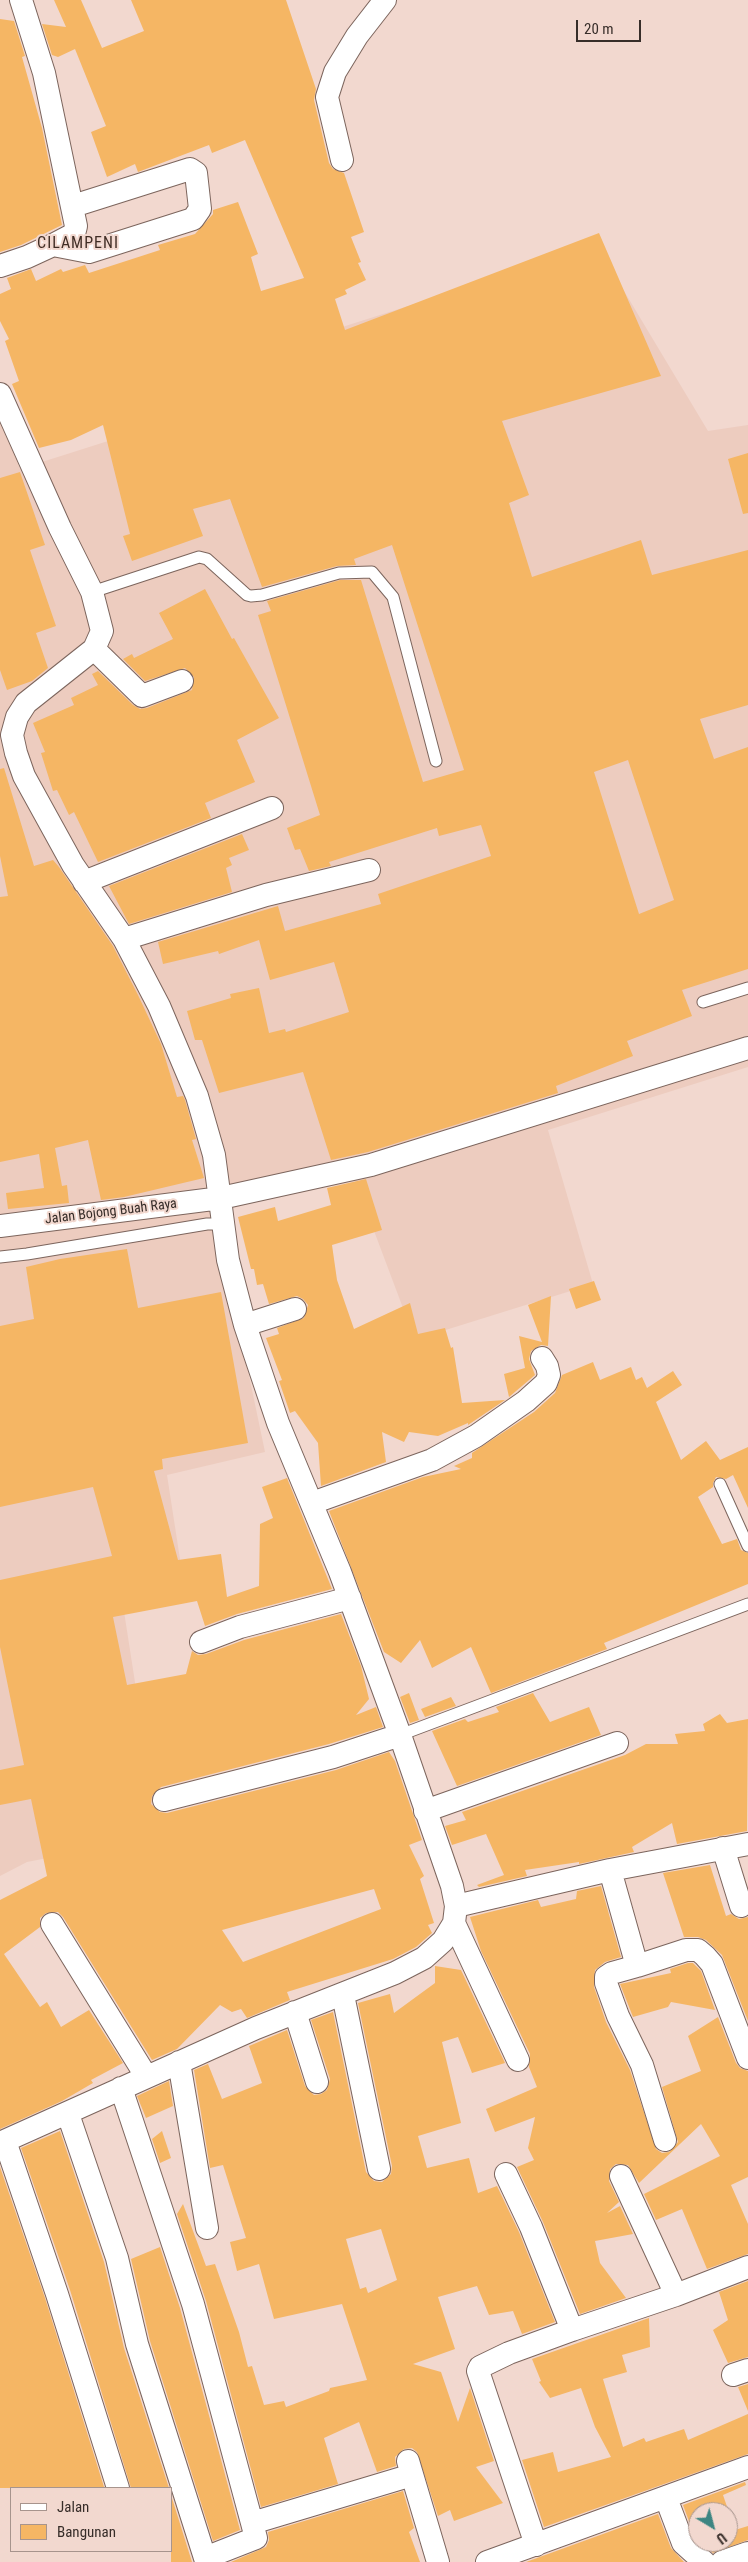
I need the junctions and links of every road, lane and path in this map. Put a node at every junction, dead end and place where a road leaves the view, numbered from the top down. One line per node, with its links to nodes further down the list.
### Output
1 (21, 0): 4 (street)
2 (385, 0): 3 (street)
3 (342, 160)
4 (74, 206): 5 (street); 5 (street)
5 (53, 246): 6 (street)
6 (0, 266)
7 (0, 394): 8 (street)
8 (92, 592): 9 (street); 11 (lane)
9 (94, 649): 10 (street); 14 (street)
10 (182, 681)
11 (436, 761)
12 (272, 808): 14 (street)
13 (369, 870): 15 (street)
14 (84, 882): 15 (street)
15 (124, 939): 19 (street)
16 (748, 988): 17 (lane)
17 (703, 1002)
18 (748, 1048): 19 (street, Jalan Bojong Buah Raya)
19 (221, 1198): 20 (street); 21 (street, Jalan Bojong Buah Raya)
20 (224, 1224): 22 (lane); 24 (street)
21 (0, 1226)
22 (0, 1257)
23 (295, 1309): 24 (street)
24 (245, 1325): 27 (street)
25 (542, 1358): 27 (street)
26 (720, 1484): 28 (lane)
27 (312, 1503): 29 (street)
28 (748, 1546)
29 (350, 1598): 31 (street); 32 (street)
30 (748, 1604): 32 (lane)
31 (201, 1642)
32 (400, 1735): 34 (street); 35 (street)
33 (617, 1743): 35 (street)
34 (164, 1800)
35 (425, 1811): 40 (street)
36 (748, 1844): 37 (street)
37 (723, 1848): 38 (street); 39 (street)
38 (610, 1870): 40 (street); 42 (street)
39 (741, 1906)
40 (455, 1914): 43 (street); 46 (street)
41 (52, 1924): 48 (street)
42 (637, 1966): 45 (street); 52 (street)
43 (343, 1995): 44 (street); 54 (street)
44 (295, 2012): 47 (street); 49 (street)
45 (748, 2058)
46 (518, 2060)
47 (179, 2062): 48 (street); 57 (street)
48 (146, 2076): 50 (street)
49 (317, 2082)
50 (122, 2088): 51 (street); 64 (street)
51 (68, 2114): 53 (street); 67 (street)
52 (665, 2140)
53 (2, 2142): 62 (street)
54 (379, 2169)
55 (506, 2174): 60 (street)
56 (621, 2176): 59 (street)
57 (206, 2228)
58 (748, 2267): 59 (street)
59 (676, 2295): 60 (street)
60 (572, 2330): 65 (street)
61 (748, 2467): 63 (street)
62 (118, 2487)
63 (666, 2498): 65 (street); 70 (street)
64 (252, 2522): 67 (street); 69 (street)
65 (536, 2545): 68 (street)
66 (748, 2553): 71 (street)
67 (199, 2560)
68 (501, 2560)
69 (438, 2562)
70 (704, 2562)
71 (722, 2562)

